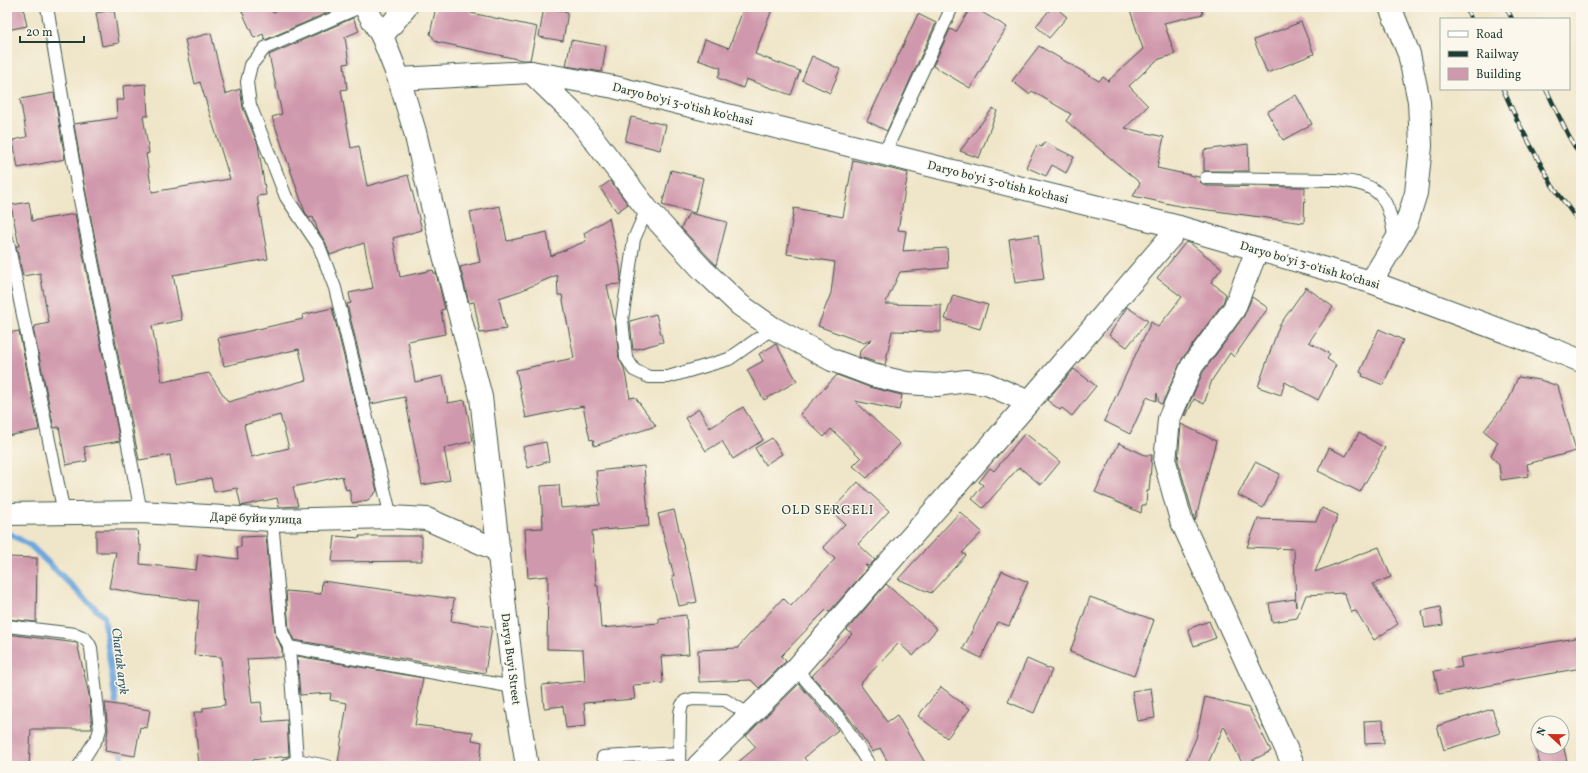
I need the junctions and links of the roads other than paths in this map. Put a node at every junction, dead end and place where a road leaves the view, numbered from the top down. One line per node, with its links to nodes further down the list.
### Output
1 (47, 7): 21 (lane)
2 (360, 7): 24 (lane)
3 (365, 7): 7 (street, Darya Buyi Street)
4 (406, 7): 7 (street)
5 (952, 7): 10 (lane)
6 (1390, 7): 15 (street)
7 (382, 36): 9 (street, Darya Buyi Street)
8 (531, 72): 9 (street, Daryo bo'yi 3-o'tish ko'chasi); 10 (street, Daryo bo'yi 3-o'tish ko'chasi); 12 (street)
9 (400, 79): 26 (street, Darya Buyi Street)
10 (884, 154): 13 (street, Daryo bo'yi 3-o'tish ko'chasi)
11 (1206, 178): 15 (lane)
12 (647, 209): 18 (street); 18 (lane)
13 (1179, 227): 16 (street, Daryo bo'yi 3-o'tish ko'chasi); 20 (street)
14 (7, 238): 22 (lane)
15 (1395, 243): 17 (street)
16 (1257, 250): 17 (street, Daryo bo'yi 3-o'tish ko'chasi); 42 (street)
17 (1371, 282): 19 (street, Daryo bo'yi 3-o'tish ko'chasi)
18 (773, 328): 20 (street)
19 (1581, 361)
20 (1029, 402): 29 (street)
21 (141, 512): 22 (street, Дарё буйи улица); 25 (street, Дарё буйи улица)
22 (64, 513): 23 (street, Дарё буйи улица)
23 (7, 514)
24 (391, 518): 25 (street, Дарё буйи улица); 26 (street, Дарё буйи улица)
25 (272, 520): 28 (lane)
26 (499, 551): 30 (street, Darya Buyi Street)
27 (7, 626): 35 (lane)
28 (289, 647): 30 (lane); 34 (lane)
29 (796, 669): 31 (street); 41 (lane)
30 (514, 687): 38 (street, Darya Buyi Street)
31 (750, 715): 32 (lane); 40 (street)
32 (679, 752): 33 (lane); 39 (lane)
33 (603, 757)
34 (298, 760): 36 (lane); 37 (lane)
35 (79, 766)
36 (286, 766)
37 (327, 766)
38 (527, 766)
39 (679, 766)
40 (698, 766)
41 (870, 766)
42 (1294, 766)

